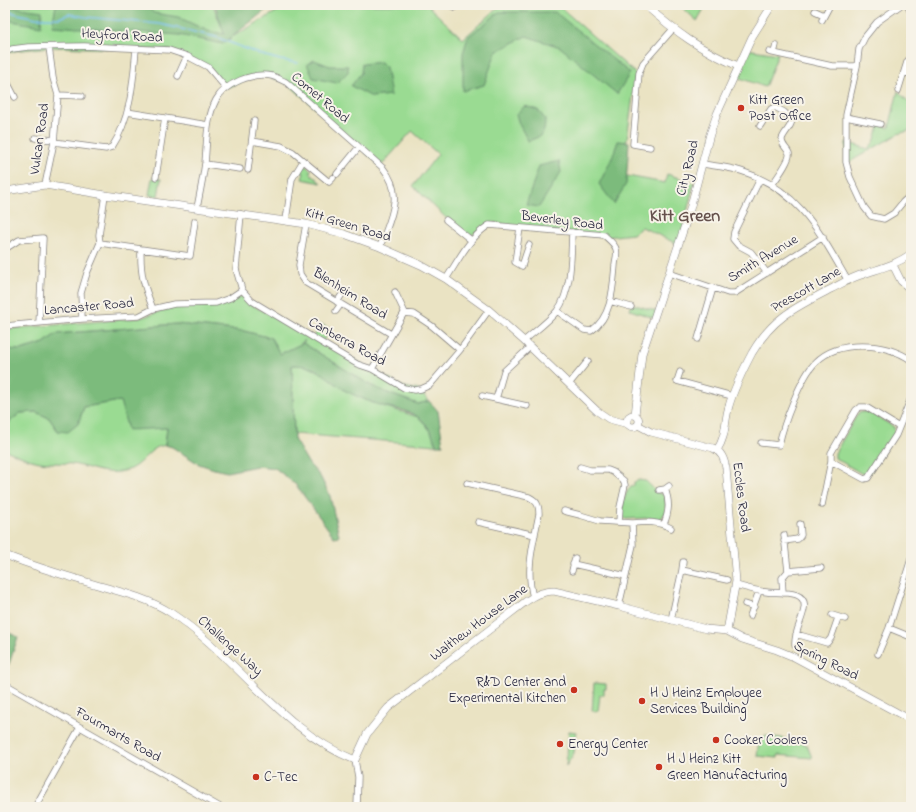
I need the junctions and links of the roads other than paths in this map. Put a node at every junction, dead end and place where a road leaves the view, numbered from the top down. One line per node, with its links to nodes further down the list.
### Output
1 (645, 5): 8 (street)
2 (772, 5): 15 (street, City Road)
3 (830, 5): 6 (street)
4 (901, 5): 16 (street)
5 (907, 5): 7 (street)
6 (815, 12)
7 (911, 12)
8 (673, 29): 15 (street); 37 (street)
9 (776, 45): 16 (street)
10 (49, 47): 11 (street, Heyford Road); 12 (street, Heyford Road); 23 (street, Vulcan Road)
11 (136, 49): 13 (street, Heyford Road); 26 (street)
12 (5, 52)
13 (187, 56): 19 (street); 21 (street, Heyford Road)
14 (911, 56): 17 (street)
15 (738, 66): 40 (street, City Road)
16 (857, 66): 27 (street)
17 (904, 72): 18 (street); 22 (street)
18 (911, 74)
19 (178, 76)
20 (5, 78): 25 (street)
21 (226, 88): 31 (street, Comet Road); 36 (street, Comet Road)
22 (898, 91)
23 (58, 95): 24 (street, Vulcan Road); 34 (street, Vulcan Road)
24 (82, 96)
25 (15, 97)
26 (127, 112): 28 (street); 34 (street)
27 (846, 117): 30 (street); 49 (street)
28 (165, 118): 31 (street); 43 (street)
29 (254, 121): 35 (street)
30 (880, 124)
31 (208, 125): 39 (street, Comet Road)
32 (760, 126): 46 (street)
33 (35, 138): 34 (street)
34 (54, 141): 45 (street, Vulcan Road)
35 (252, 141): 38 (street); 42 (street)
36 (359, 147): 38 (street); 62 (street, Comet Road)
37 (650, 147)
38 (303, 161): 52 (street)
39 (205, 164): 41 (street); 50 (street, Comet Road)
40 (702, 164): 44 (street); 67 (street, City Road)
41 (240, 169)
42 (248, 170)
43 (156, 178)
44 (760, 179): 46 (street); 68 (street)
45 (45, 185): 47 (street, Kitt Green Road); 48 (street, Kitt Green Road)
46 (772, 185): 58 (street)
47 (5, 192)
48 (105, 195): 50 (street, Kitt Green Road); 60 (street)
49 (911, 195)
50 (197, 208): 51 (street, Kitt Green Road)
51 (241, 214): 52 (street, Kitt Green Road); 72 (street, Canberra Road)
52 (286, 220): 55 (street, Kitt Green Road)
53 (446, 220): 59 (street)
54 (195, 221): 64 (street)
55 (306, 224): 62 (street, Kitt Green Road); 77 (street, Blenheim Road)
56 (520, 228): 57 (street, Beverley Road); 59 (street, Beverley Road); 61 (street)
57 (572, 232): 76 (street, Beverley Road); 81 (street)
58 (823, 237): 68 (street, Smith Avenue); 70 (street)
59 (471, 240): 69 (street, Beverley Road)
60 (100, 243): 64 (street); 84 (street)
61 (529, 245)
62 (380, 247): 69 (street, Kitt Green Road)
63 (5, 249): 85 (street)
64 (142, 249): 79 (street)
65 (911, 254): 66 (street, Prescott Lane)
66 (893, 265): 70 (street, Prescott Lane); 73 (street)
67 (669, 273): 71 (street, Smith Avenue); 102 (street, City Road)
68 (767, 273): 71 (street, Smith Avenue)
69 (446, 279): 80 (street, Kitt Green Road)
70 (848, 281): 98 (street, Prescott Lane)
71 (713, 288): 88 (street)
72 (242, 290): 79 (street, Lancaster Road); 94 (street, Canberra Road)
73 (911, 290)
74 (395, 292): 83 (street)
75 (343, 293): 77 (street)
76 (610, 300): 78 (street); 81 (street, Beverley Road)
77 (339, 303): 82 (street); 87 (street, Blenheim Road)
78 (631, 307)
79 (154, 309): 84 (street, Lancaster Road)
80 (489, 310): 89 (street, Kitt Green Road); 91 (street, Canberra Road)
81 (557, 311): 89 (street)
82 (336, 312)
83 (405, 313): 87 (street); 91 (street)
84 (82, 319): 85 (street, Lancaster Road)
85 (39, 323): 86 (street, Lancaster Road)
86 (5, 326)
87 (391, 334): 94 (street)
88 (698, 339)
89 (524, 341): 90 (street, Kitt Green Road)
90 (530, 347): 96 (street, Kitt Green Road); 100 (street)
91 (460, 350): 94 (street, Canberra Road)
92 (911, 360): 106 (street)
93 (588, 361): 96 (street)
94 (372, 369)
95 (680, 372): 98 (street)
96 (569, 384): 103 (street, Kitt Green Road)
97 (482, 396): 100 (street)
98 (732, 396): 107 (street, Prescott Lane)
99 (911, 398): 105 (street)
100 (496, 399): 101 (street)
101 (527, 406)
102 (634, 415): 103 (street); 104 (street)
103 (628, 424): 104 (street)
104 (638, 425): 107 (street, Eccles Road)
105 (899, 427): 108 (street); 108 (street)
106 (761, 443)
107 (717, 450): 133 (street, Eccles Road)
108 (831, 461): 112 (street)
109 (580, 467): 115 (street)
110 (467, 484): 120 (street)
111 (665, 488): 117 (street)
112 (822, 505)
113 (564, 511): 115 (street)
114 (478, 522): 120 (street)
115 (620, 522): 116 (street)
116 (632, 523): 117 (street); 131 (street)
117 (664, 524): 119 (street)
118 (800, 524): 128 (street)
119 (671, 528)
120 (535, 535): 136 (street)
121 (5, 557): 154 (street, Challenge Way)
122 (575, 558): 125 (street)
123 (911, 559): 130 (street)
124 (684, 562): 127 (street)
125 (573, 564): 129 (street); 131 (street)
126 (821, 568): 128 (street)
127 (682, 570): 132 (street); 144 (street)
128 (788, 570): 135 (street)
129 (572, 571)
130 (909, 574): 145 (street)
131 (626, 576): 138 (street)
132 (727, 580)
133 (736, 585): 134 (street); 146 (street, Eccles Road)
134 (759, 591): 135 (street); 139 (street)
135 (783, 592): 147 (street)
136 (533, 597): 138 (street, Walthew House Lane); 154 (street, Walthew House Lane)
137 (746, 604): 139 (street)
138 (619, 606): 144 (street, Walthew House Lane)
139 (754, 607): 141 (street)
140 (832, 615): 142 (street)
141 (750, 616)
142 (838, 618): 143 (street); 147 (street)
143 (845, 619)
144 (671, 620): 146 (street, Walthew House Lane)
145 (888, 628): 148 (street); 150 (street)
146 (727, 631): 152 (street, Spring Road)
147 (796, 634): 149 (street)
148 (911, 636)
149 (795, 645)
150 (878, 654)
151 (5, 684): 153 (street, Fourmarts Road)
152 (911, 720)
153 (80, 727): 155 (street); 156 (street, Fourmarts Road)
154 (355, 760): 157 (street)
155 (35, 807)
156 (220, 807)
157 (357, 807)

